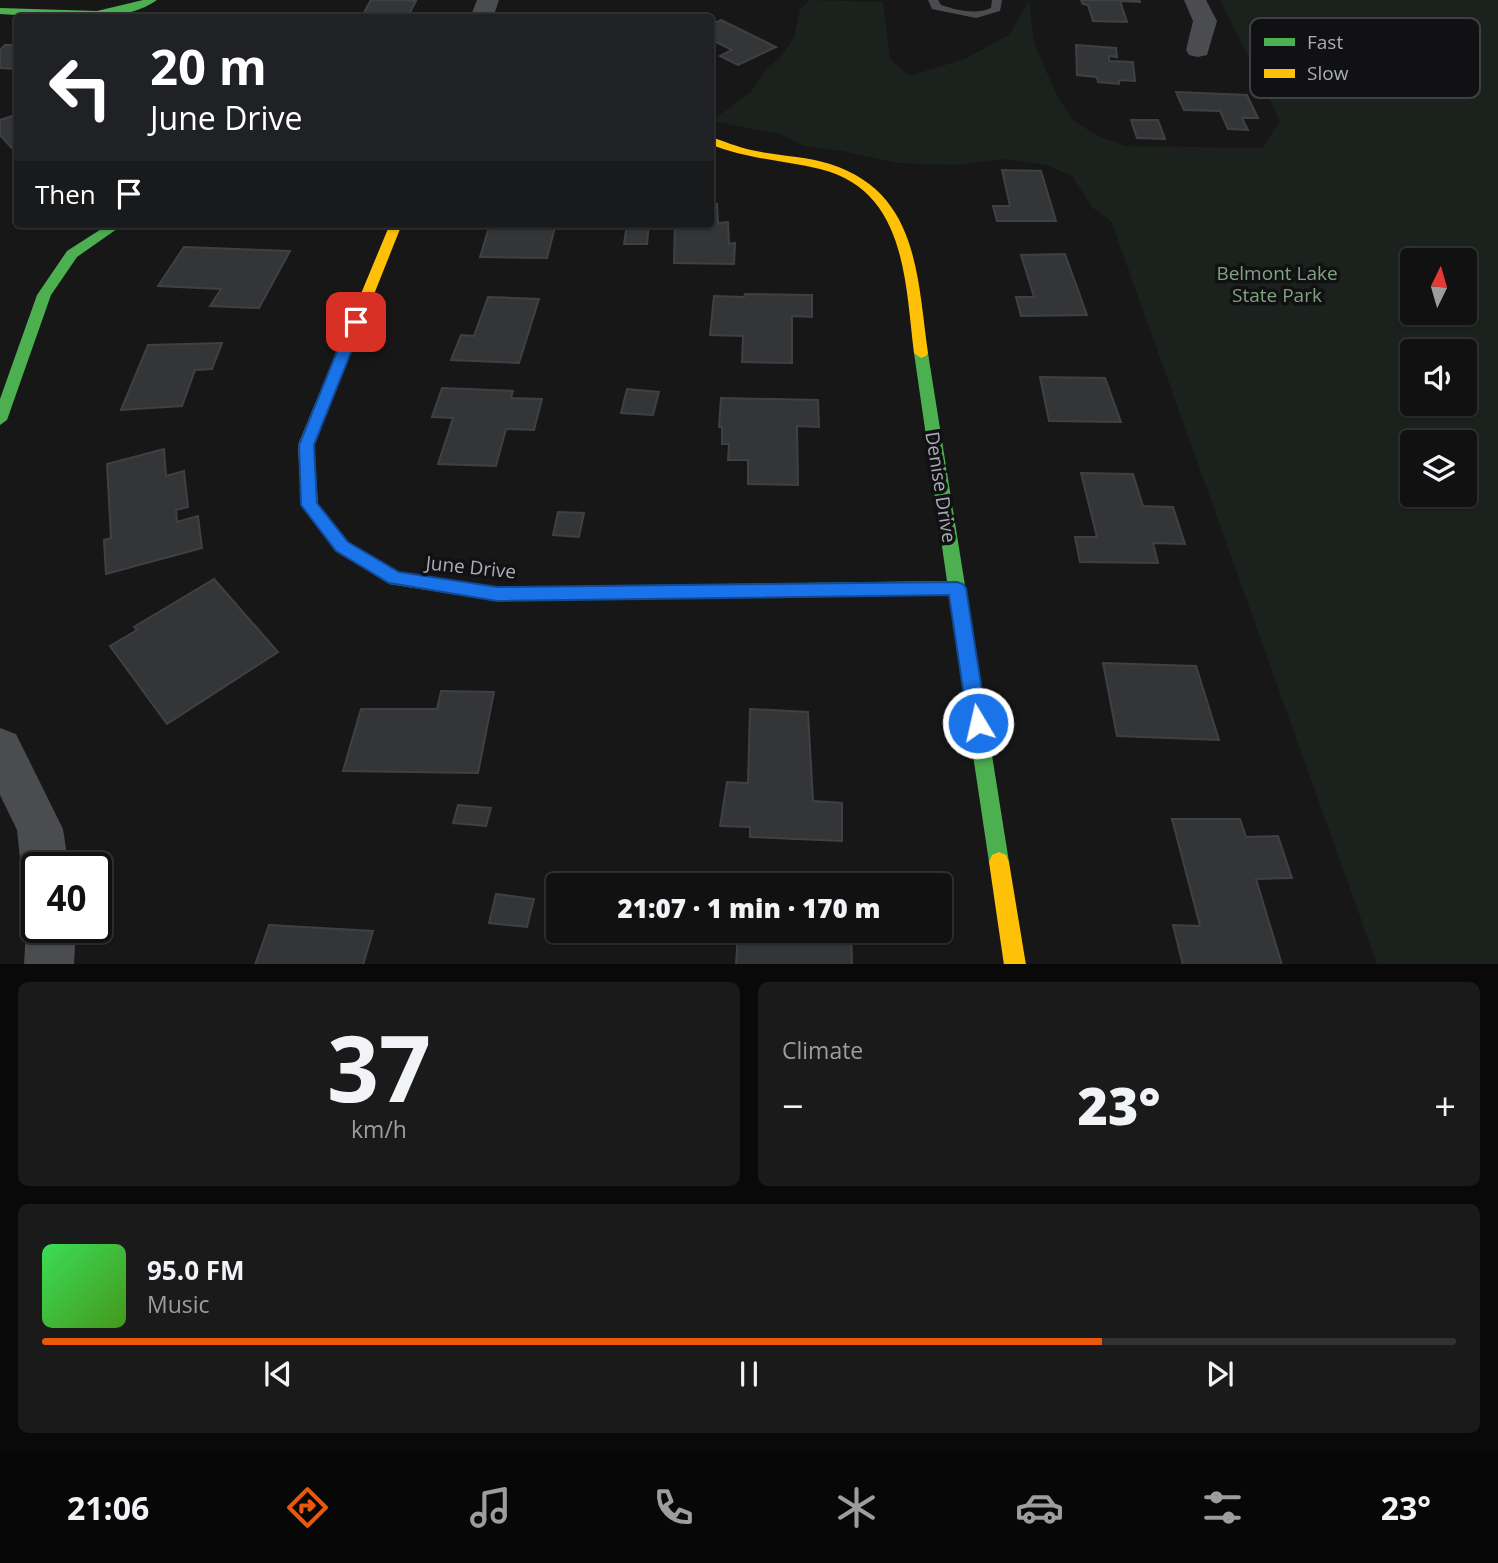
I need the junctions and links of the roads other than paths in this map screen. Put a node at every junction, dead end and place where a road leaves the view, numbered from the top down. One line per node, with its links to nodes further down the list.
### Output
1 (152, 0): 5 (street)
2 (933, 0): 3 (lane)
3 (998, 0)
4 (1195, 0): 6 (street)
5 (0, 11)
6 (1198, 50)
7 (714, 141): 11 (street, Denise Drive)
8 (112, 228): 10 (street)
9 (394, 228): 11 (street, June Drive)
10 (0, 420)
11 (957, 588): 16 (street, Denise Drive)
12 (0, 748): 13 (street)
13 (43, 852)
14 (50, 943): 15 (street)
15 (49, 964)
16 (1015, 964)

